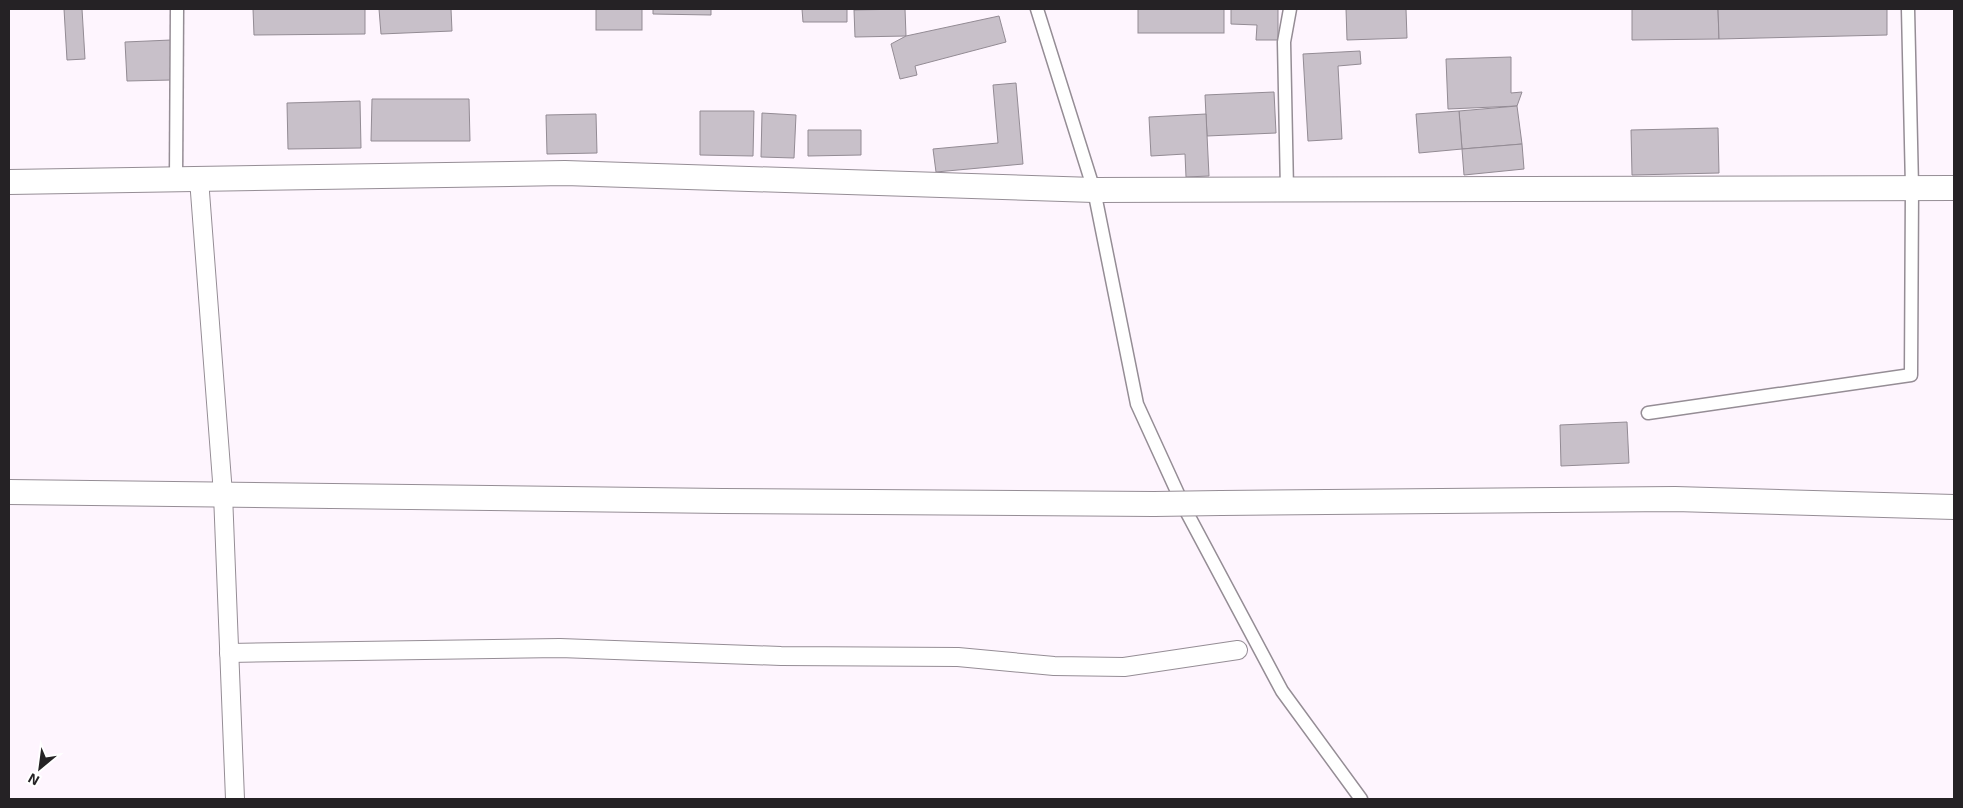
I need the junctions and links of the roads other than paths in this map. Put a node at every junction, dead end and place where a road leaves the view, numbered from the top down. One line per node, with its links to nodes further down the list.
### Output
1 (177, 9): 5 (lane)
2 (1037, 9): 9 (lane)
3 (1290, 9): 10 (lane)
4 (1908, 9): 7 (lane)
5 (187, 179): 6 (street); 9 (street); 13 (street)
6 (9, 182)
7 (1912, 187): 8 (street); 10 (street); 11 (lane)
8 (1954, 188)
9 (1094, 190): 10 (street); 18 (lane)
10 (1287, 190)
11 (1648, 413)
12 (9, 492): 13 (street)
13 (223, 494): 14 (street, bridge); 16 (street)
14 (1954, 507)
15 (1238, 650): 16 (street)
16 (229, 653): 17 (street)
17 (234, 799)
18 (1361, 799)

